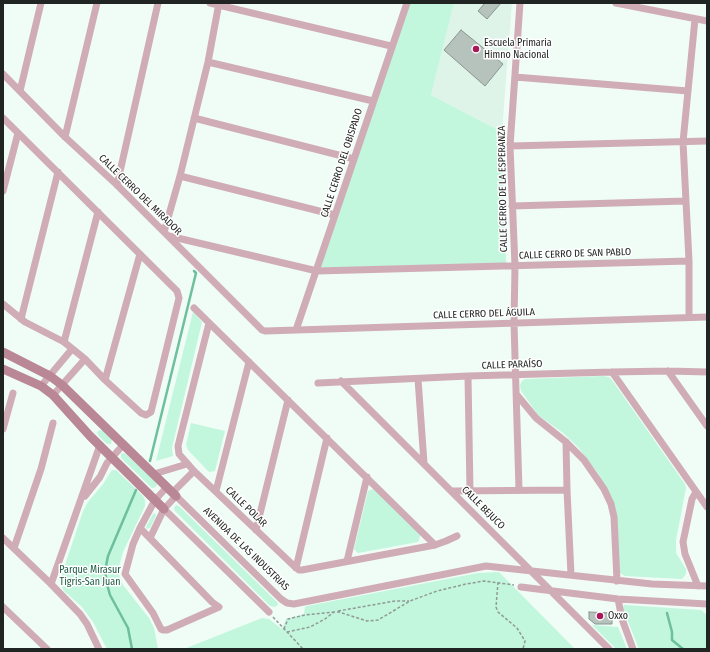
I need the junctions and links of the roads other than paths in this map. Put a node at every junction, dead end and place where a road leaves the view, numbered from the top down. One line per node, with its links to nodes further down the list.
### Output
1 (40, 3): 15 (street)
2 (97, 3): 21 (street)
3 (158, 3): 28 (street)
4 (210, 3): 8 (street)
5 (407, 3): 11 (street, CALLE CERRO DEL OBISPADO)
6 (520, 3): 14 (street, CALLE CERRO DE LA ESPERANZA)
7 (616, 3): 9 (street)
8 (218, 4): 11 (street); 12 (street)
9 (695, 19): 10 (street); 16 (street)
10 (707, 21)
11 (391, 46): 17 (street, CALLE CERRO DEL OBISPADO)
12 (208, 62): 17 (street); 19 (street)
13 (3, 74): 15 (street, CALLE CERRO DEL MIRADOR)
14 (514, 77): 16 (street); 24 (street, CALLE CERRO DE LA ESPERANZA)
15 (20, 91): 21 (street, CALLE CERRO DEL MIRADOR)
16 (688, 91): 23 (street)
17 (373, 101): 25 (street, CALLE CERRO DEL OBISPADO)
18 (3, 118): 20 (street)
19 (194, 118): 25 (street); 27 (street)
20 (18, 133): 26 (street); 29 (street)
21 (65, 137): 28 (street, CALLE CERRO DEL MIRADOR)
22 (707, 141): 23 (street)
23 (683, 142): 24 (street); 30 (street)
24 (510, 146): 31 (street, CALLE CERRO DE LA ESPERANZA)
25 (354, 159): 33 (street, CALLE CERRO DEL OBISPADO)
26 (58, 172): 32 (street); 43 (street)
27 (180, 176): 33 (street); 34 (street)
28 (117, 185): 34 (street, CALLE CERRO DEL MIRADOR)
29 (3, 191)
30 (685, 201): 31 (street); 36 (street)
31 (512, 206): 37 (street, CALLE CERRO DE LA ESPERANZA)
32 (98, 212): 35 (street); 48 (street)
33 (335, 215): 38 (street, CALLE CERRO DEL OBISPADO)
34 (166, 234): 38 (street, CALLE CERRO DE SAN PABLO); 46 (street, CALLE CERRO DEL MIRADOR)
35 (140, 254): 61 (street); 61 (street)
36 (689, 260): 37 (street, CALLE CERRO DE SAN PABLO); 41 (street)
37 (515, 266): 38 (street, CALLE CERRO DE SAN PABLO); 45 (street, CALLE CERRO DE LA ESPERANZA)
38 (317, 271): 47 (street, CALLE CERRO DEL OBISPADO)
39 (3, 304): 43 (street)
40 (194, 308): 44 (street)
41 (689, 317): 42 (street, CALLE CERRO DEL ÁGUILA); 45 (street, CALLE CERRO DEL ÁGUILA)
42 (707, 317)
43 (21, 319): 48 (street)
44 (209, 323): 52 (street); 81 (street, CALLE POLAR)
45 (514, 323): 47 (street, CALLE CERRO DEL ÁGUILA); 57 (street, CALLE CERRO DE LA ESPERANZA)
46 (262, 330): 47 (street, CALLE CERRO DEL ÁGUILA)
47 (296, 330)
48 (64, 342): 49 (street)
49 (72, 349): 51 (street); 58 (street)
50 (3, 352): 58 (street, AVENIDA DE LAS INDUSTRIAS)
51 (85, 359): 61 (street); 64 (street)
52 (249, 362): 69 (street); 87 (street)
53 (3, 369): 65 (street)
54 (668, 371): 55 (street, CALLE PARAÍSO); 56 (street, CALLE PARAÍSO); 72 (street)
55 (612, 372): 57 (street, CALLE PARAÍSO); 91 (street)
56 (707, 372)
57 (516, 375): 59 (street, CALLE PARAÍSO); 68 (street, CALLE CERRO DE LA ESPERANZA)
58 (50, 376): 64 (street, AVENIDA DE LAS INDUSTRIAS); 65 (street)
59 (468, 376): 60 (street, CALLE PARAÍSO); 88 (street)
60 (418, 379): 62 (street, CALLE PARAÍSO); 80 (street)
61 (105, 380)
62 (341, 381): 63 (street, CALLE PARAÍSO); 80 (street, CALLE BEJUCO)
63 (318, 383)
64 (62, 385): 67 (street); 71 (street, AVENIDA DE LAS INDUSTRIAS)
65 (41, 386): 67 (street)
66 (13, 393): 73 (street)
67 (54, 395): 74 (street)
68 (517, 395): 76 (street); 85 (street, CALLE CERRO DE LA ESPERANZA)
69 (288, 400): 75 (street); 97 (street)
70 (53, 423): 102 (street)
71 (101, 423): 74 (street); 77 (street, AVENIDA DE LAS INDUSTRIAS)
72 (707, 426)
73 (3, 429)
74 (90, 436): 78 (street)
75 (327, 438): 84 (street); 104 (street)
76 (566, 442): 86 (street); 107 (street)
77 (124, 444): 79 (street); 83 (street, AVENIDA DE LAS INDUSTRIAS)
78 (100, 445): 79 (street); 93 (street)
79 (112, 458): 92 (street); 93 (street)
80 (424, 463): 90 (street, CALLE BEJUCO)
81 (187, 464): 82 (street, CALLE POLAR); 83 (street)
82 (194, 471): 87 (street, CALLE POLAR); 89 (street)
83 (154, 474): 89 (street, AVENIDA DE LAS INDUSTRIAS)
84 (367, 477): 101 (street); 103 (street)
85 (519, 490): 86 (street); 88 (street)
86 (567, 490): 106 (street)
87 (216, 491): 97 (street, CALLE POLAR)
88 (470, 491): 90 (street)
89 (172, 492): 92 (street); 95 (street); 105 (street, AVENIDA DE LAS INDUSTRIAS)
90 (453, 492): 105 (street, CALLE BEJUCO)
91 (696, 492): 94 (street); 109 (street)
92 (155, 500): 95 (street); 96 (street)
93 (80, 502): 108 (street)
94 (707, 507)
95 (164, 509): 100 (street); 116 (street)
96 (140, 528): 100 (street); 100 (street)
97 (256, 530): 104 (street, CALLE POLAR)
98 (458, 536): 101 (street)
99 (3, 538): 102 (street)
100 (150, 538)
101 (435, 544): 103 (street)
102 (14, 548): 108 (street)
103 (347, 561): 104 (street)
104 (296, 568)
105 (531, 571): 106 (street); 112 (street, CALLE BEJUCO)
106 (571, 576): 107 (street)
107 (618, 581): 109 (street)
108 (51, 584): 118 (street)
109 (698, 586): 110 (street)
110 (707, 586)
111 (521, 587): 112 (street)
112 (552, 591): 113 (street); 119 (street, CALLE BEJUCO)
113 (618, 599): 114 (street); 120 (street)
114 (707, 604)
115 (3, 607): 117 (street)
116 (269, 612)
117 (45, 648)
118 (99, 649)
119 (609, 649)
120 (633, 649)

